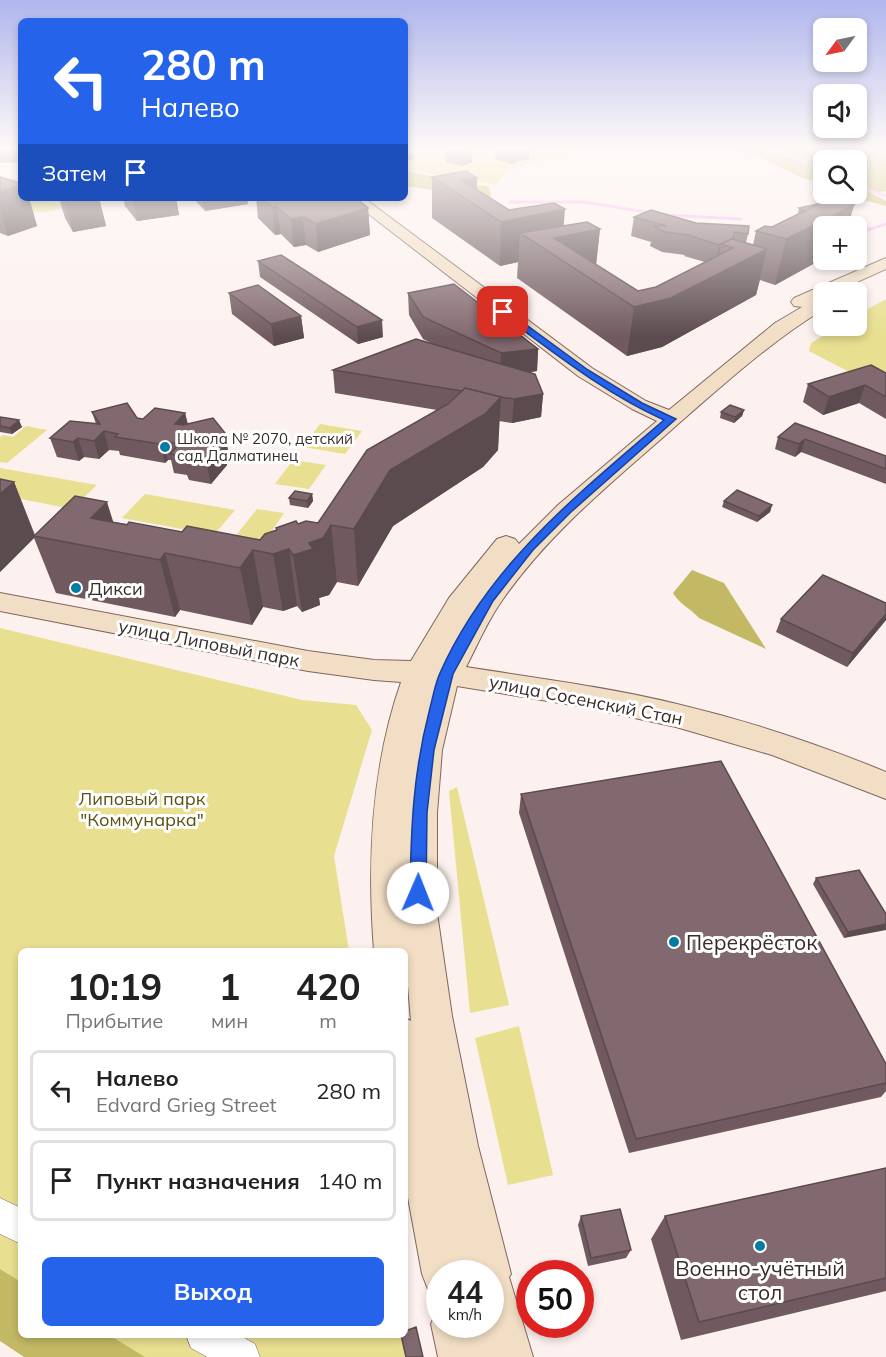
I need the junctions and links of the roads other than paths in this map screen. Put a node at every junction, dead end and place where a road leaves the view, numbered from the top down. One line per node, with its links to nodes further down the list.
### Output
1 (373, 211): 6 (main road)
2 (886, 263): 6 (main road)
3 (886, 273): 4 (main road)
4 (865, 282)
5 (813, 308): 6 (main road)
6 (663, 416): 8 (main road)
7 (0, 602): 8 (main road, улица Липовый парк)
8 (433, 673): 9 (main road, улица Сосенский Стан); 10 (main road); 15 (main road)
9 (886, 786)
10 (394, 948)
11 (408, 1058): 14 (main road)
12 (0, 1215): 13 (street)
13 (18, 1225)
14 (444, 1260)
15 (483, 1260)
16 (209, 1338): 19 (street)
17 (460, 1338): 20 (main road)
18 (502, 1338): 21 (main road)
19 (242, 1357)
20 (464, 1357)
21 (507, 1357)

